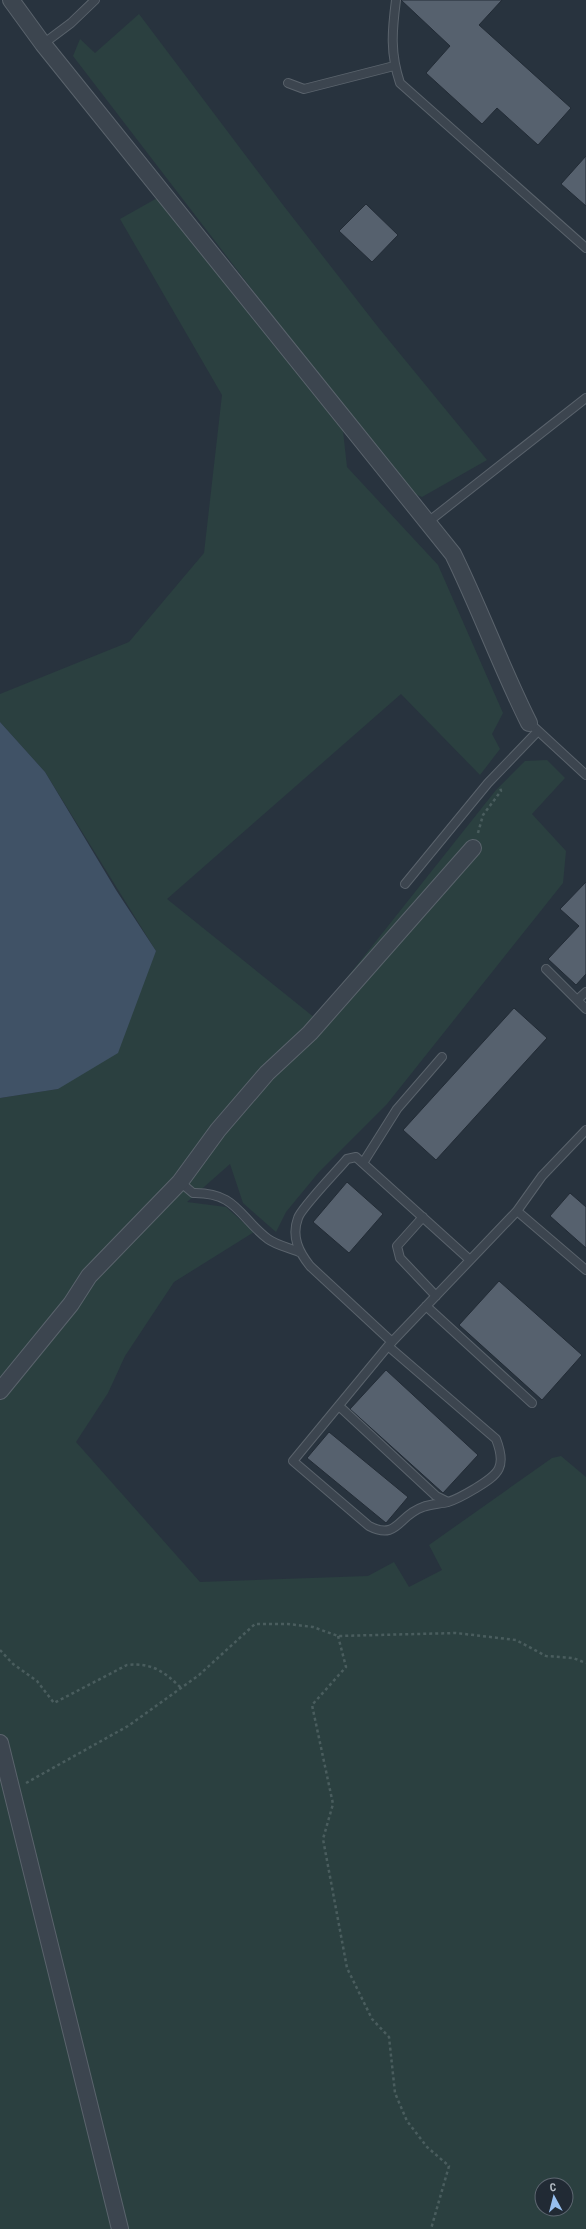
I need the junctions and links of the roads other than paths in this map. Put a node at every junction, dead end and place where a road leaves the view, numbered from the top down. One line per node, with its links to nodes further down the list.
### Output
1 (11, 0): 4 (street)
2 (95, 0): 4 (lane)
3 (396, 0): 5 (lane)
4 (43, 44): 9 (street)
5 (394, 66): 6 (lane); 7 (lane)
6 (288, 83)
7 (586, 248)
8 (586, 398): 9 (lane)
9 (428, 522): 10 (street)
10 (533, 727): 11 (lane); 13 (lane)
11 (586, 775)
12 (473, 848): 21 (street)
13 (404, 884)
14 (546, 969): 16 (lane)
15 (586, 992): 16 (lane)
16 (577, 1000): 17 (lane)
17 (586, 1009)
18 (442, 1057): 20 (lane)
19 (586, 1130): 22 (lane)
20 (363, 1163): 23 (lane); 24 (lane)
21 (180, 1182): 24 (lane); 30 (street)
22 (517, 1211): 25 (lane); 26 (lane)
23 (423, 1217): 25 (lane); 27 (lane)
24 (299, 1252): 29 (lane)
25 (470, 1260): 27 (lane)
26 (586, 1270)
27 (436, 1296): 28 (lane)
28 (426, 1306): 29 (lane); 31 (lane)
29 (390, 1344): 32 (lane); 33 (lane)
30 (0, 1391)
31 (532, 1403)
32 (338, 1406): 33 (lane); 33 (lane)
33 (448, 1502)
34 (0, 1742): 35 (street)
35 (120, 2229)

